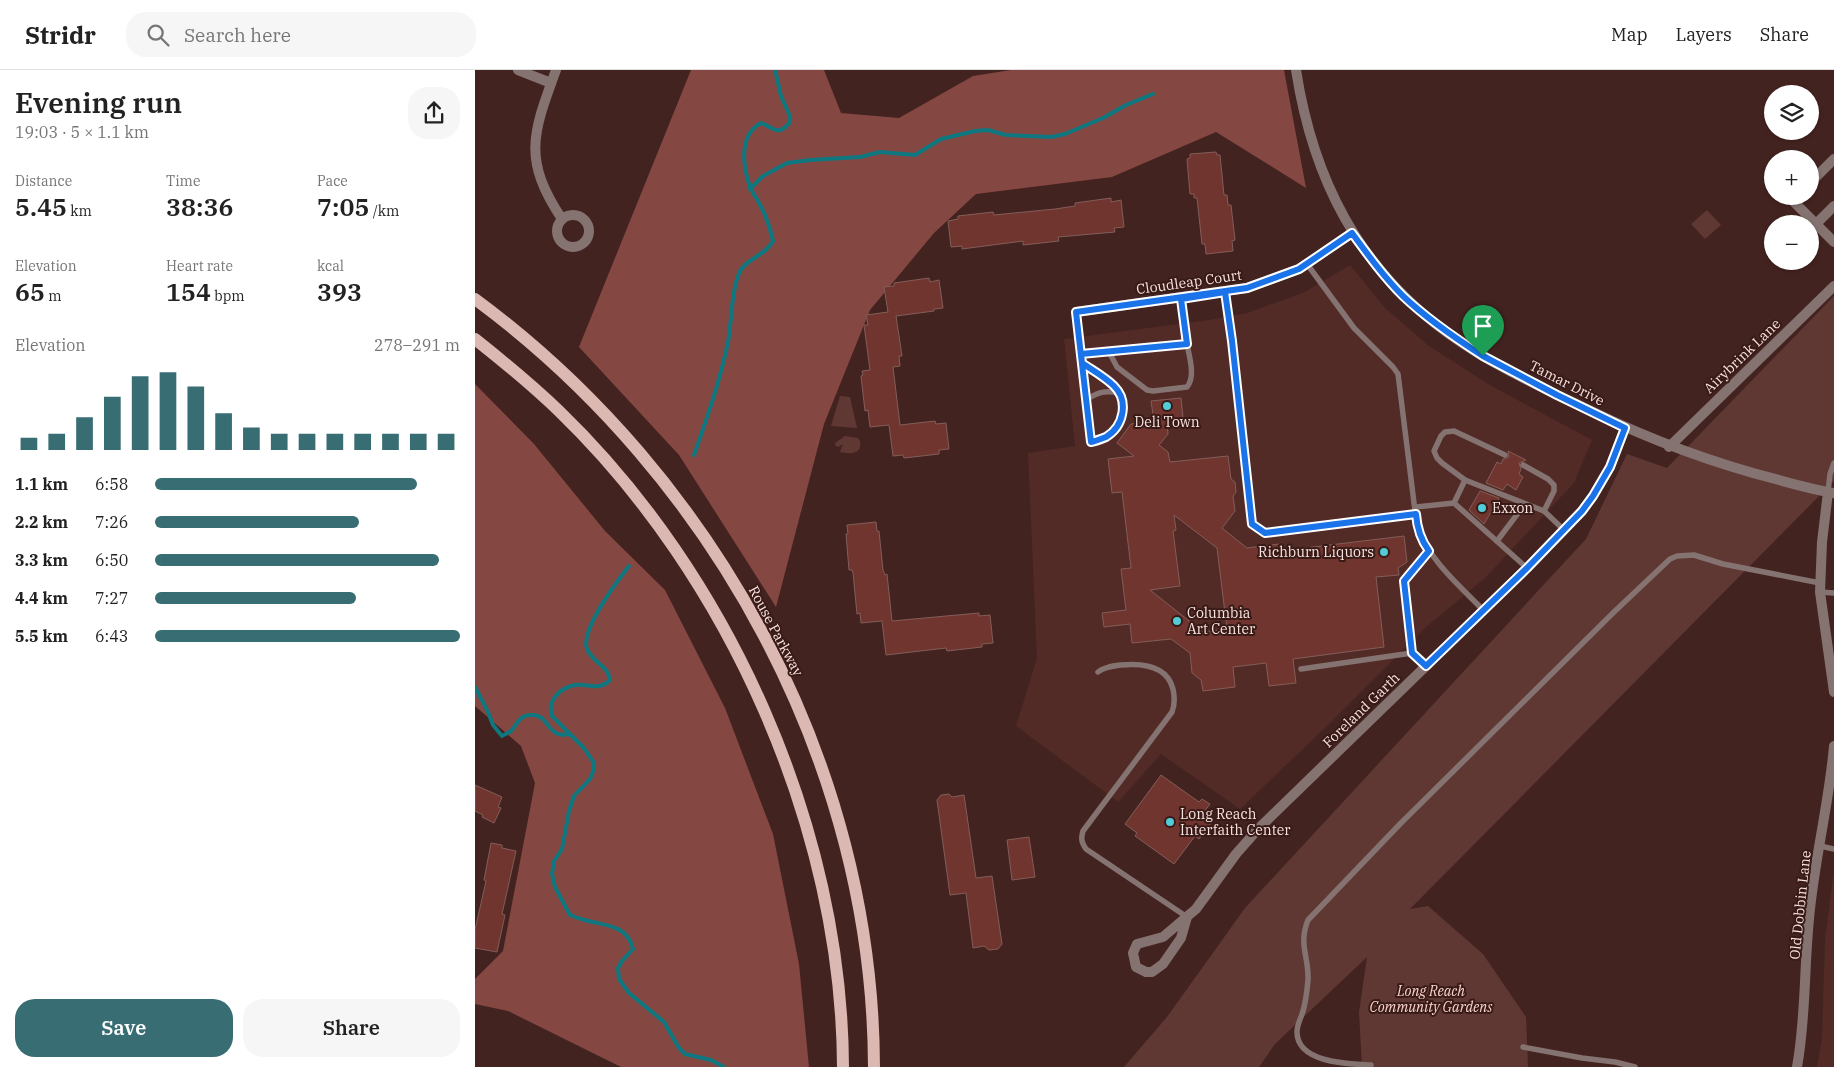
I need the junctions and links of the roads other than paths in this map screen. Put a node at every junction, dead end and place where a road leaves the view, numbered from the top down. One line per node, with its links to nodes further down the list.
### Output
1 (518, 70): 4 (street)
2 (556, 70): 4 (street)
3 (1296, 70): 13 (street, Tamar Drive)
4 (551, 83): 10 (street)
5 (1834, 159): 6 (street)
6 (1819, 174)
7 (1798, 205): 9 (street)
8 (1834, 206): 11 (street)
9 (1807, 215)
10 (562, 219)
11 (1819, 221)
12 (1819, 227): 14 (street)
13 (1352, 233): 15 (street, Cloudleap Court); 28 (street, Tamar Drive)
14 (1834, 242)
15 (1307, 264): 17 (street, Cloudleap Court); 37 (lane)
16 (1834, 286): 29 (street, Airybrink Lane)
17 (1225, 292): 18 (street, Cloudleap Court); 37 (lane)
18 (1181, 299): 20 (street, Cloudleap Court); 22 (lane)
19 (475, 300): 58 (main road, Rouse Parkway)
20 (1076, 312): 24 (lane)
21 (475, 339): 57 (main road)
22 (1187, 344): 23 (lane); 23 (lane)
23 (1109, 352): 24 (lane)
24 (1081, 354): 25 (lane)
25 (1082, 363): 26 (lane); 27 (lane)
26 (1119, 393): 27 (lane); 27 (lane)
27 (1086, 400)
28 (1625, 428): 29 (street, Tamar Drive); 39 (street, Foreland Garth)
29 (1669, 447): 34 (street, Tamar Drive)
30 (1505, 455): 33 (lane)
31 (1834, 463): 34 (lane)
32 (1523, 466): 38 (lane)
33 (1465, 480): 35 (lane); 36 (lane)
34 (1831, 493): 43 (street)
35 (1454, 503): 37 (lane); 40 (lane)
36 (1525, 504): 38 (lane); 40 (lane)
37 (1416, 510): 41 (lane)
38 (1544, 511): 39 (lane)
39 (1564, 530): 42 (street, Foreland Garth)
40 (1497, 541): 42 (lane)
41 (1429, 551): 45 (lane); 46 (lane)
42 (1527, 568): 45 (street, Foreland Garth)
43 (1820, 588): 44 (lane); 50 (street); 56 (lane)
44 (1834, 593)
45 (1483, 610): 47 (street, Foreland Garth)
46 (1412, 653): 47 (lane); 48 (lane)
47 (1426, 666): 54 (street, Foreland Garth)
48 (1301, 669)
49 (1098, 672): 54 (lane)
50 (1834, 692)
51 (1834, 746): 52 (street, Old Dobbin Lane)
52 (1820, 846): 53 (lane); 60 (street, Old Dobbin Lane)
53 (1834, 849)
54 (1187, 917): 54 (street, Foreland Garth)
55 (1523, 1047): 59 (lane)
56 (1371, 1065)
57 (843, 1067)
58 (874, 1067)
59 (1635, 1067)
60 (1797, 1067)

